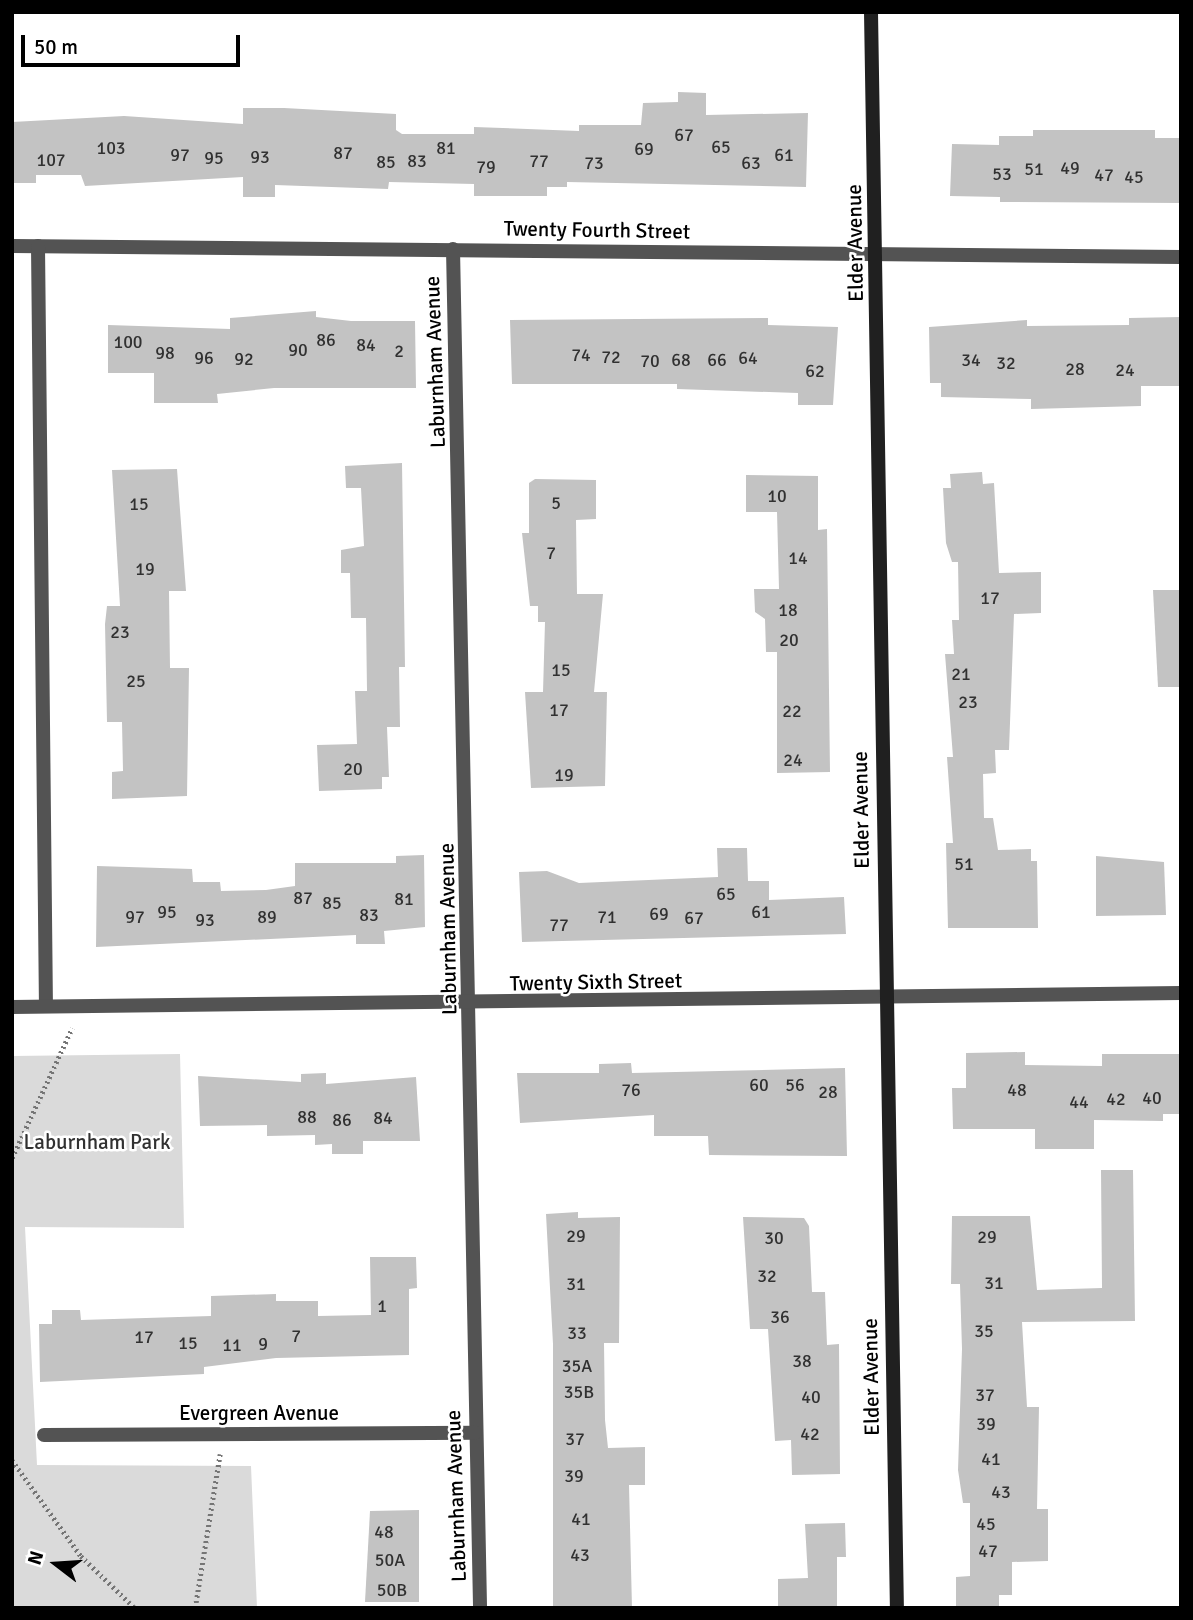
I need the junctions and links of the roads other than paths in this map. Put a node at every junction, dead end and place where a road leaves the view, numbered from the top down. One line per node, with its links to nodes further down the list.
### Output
1 (871, 12): 5 (street, Elder Avenue)
2 (12, 246): 3 (street, Twenty Fourth Street)
3 (38, 246): 4 (street, Twenty Fourth Street); 10 (street)
4 (453, 249): 5 (street, Twenty Fourth Street); 9 (street, Laburnham Avenue)
5 (876, 256): 6 (street, Twenty Fourth Street); 8 (street, Elder Avenue)
6 (1181, 257)
7 (1181, 993): 8 (street, Twenty Sixth Street)
8 (883, 1000): 9 (street, Twenty Sixth Street); 15 (street, Elder Avenue)
9 (471, 1004): 10 (street, Twenty Sixth Street); 12 (street, Laburnham Avenue)
10 (46, 1006): 11 (street, Twenty Sixth Street)
11 (12, 1007)
12 (475, 1433): 13 (street, Evergreen Avenue); 14 (street, Laburnham Avenue)
13 (44, 1435)
14 (480, 1608)
15 (897, 1608)

